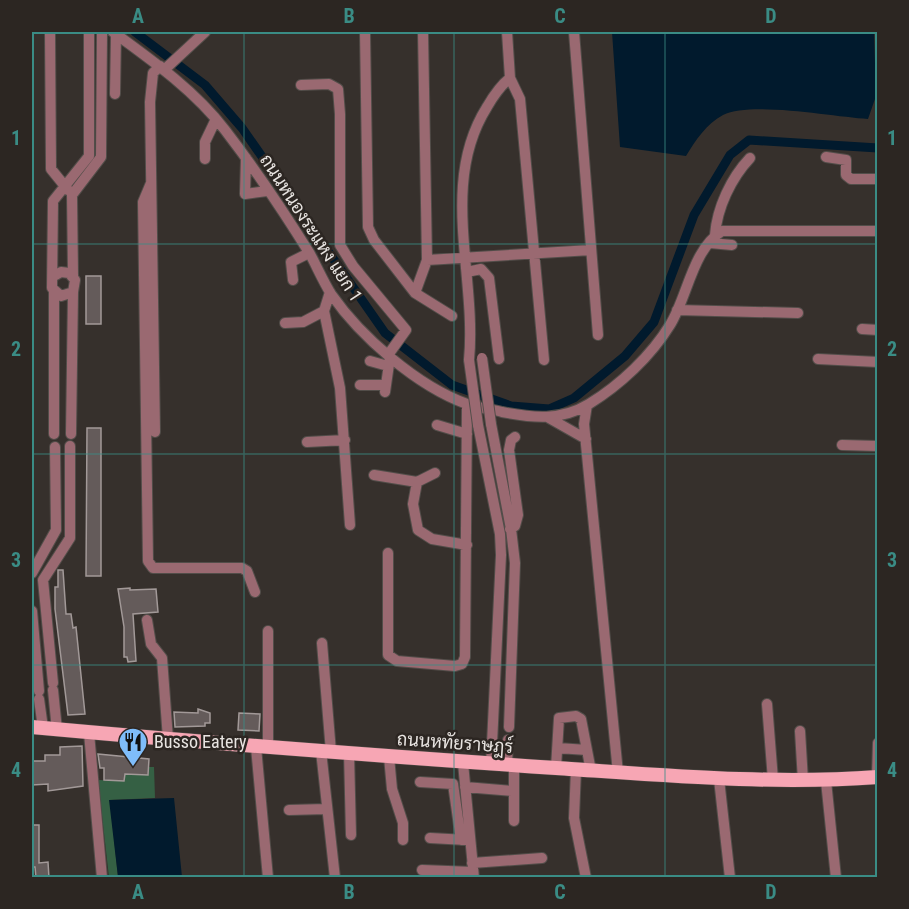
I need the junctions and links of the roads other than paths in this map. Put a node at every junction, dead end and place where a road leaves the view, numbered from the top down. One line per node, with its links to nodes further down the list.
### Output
1 (50, 32): 22 (street)
2 (89, 32): 22 (street)
3 (102, 32): 22 (street)
4 (115, 32): 10 (street, ถนนหนองระแหง แยก 1); 13 (street)
5 (206, 32): 10 (street)
6 (365, 32): 38 (street)
7 (423, 32): 30 (street)
8 (507, 32): 11 (street)
9 (574, 32): 26 (street)
10 (162, 68): 14 (street, ถนนหนองระแหง แยก 1); 20 (street)
11 (510, 78): 27 (street); 29 (street)
12 (301, 85): 49 (street)
13 (115, 94)
14 (216, 119): 16 (street, ถนนหนองระแหง แยก 1); 18 (street)
15 (826, 157): 19 (street)
16 (246, 158): 21 (street, ถนนหนองระแหง แยก 1); 21 (street)
17 (750, 158): 24 (street, ถนนหนองระแหง แยก 1)
18 (206, 159)
19 (878, 179)
20 (151, 183): 59 (street); 82 (street)
21 (267, 190): 28 (street, ถนนหนองระแหง แยก 1)
22 (68, 191): 32 (street); 33 (street)
23 (878, 231): 24 (street)
24 (713, 239): 25 (street); 40 (street, ถนนหนองระแหง แยก 1)
25 (732, 245)
26 (591, 250): 27 (street); 47 (street)
27 (534, 252): 29 (street); 51 (street)
28 (309, 253): 34 (street); 37 (street, ถนนหนองระแหง แยก 1)
29 (464, 257): 30 (street); 31 (street)
30 (427, 260): 38 (street)
31 (467, 272): 46 (street); 50 (street)
32 (54, 276): 33 (street); 35 (street)
33 (73, 276): 36 (street)
34 (293, 280)
35 (54, 292): 36 (street); 60 (street)
36 (73, 292): 61 (street)
37 (330, 292): 39 (street); 49 (street, ถนนหนองระแหง แยก 1)
38 (415, 293): 42 (street)
39 (324, 310): 43 (street); 65 (street)
40 (677, 310): 41 (street); 56 (street, ถนนหนองระแหง แยก 1)
41 (798, 313)
42 (452, 316)
43 (285, 322)
44 (862, 328): 45 (street)
45 (878, 330)
46 (472, 335): 75 (street, bridge); 76 (street, bridge)
47 (598, 335)
48 (818, 358): 53 (street)
49 (388, 359): 52 (street); 54 (street); 55 (street, ถนนหนองระแหง แยก 1)
50 (499, 359)
51 (544, 360)
52 (370, 361)
53 (878, 362)
54 (360, 385)
55 (467, 404): 57 (street, ถนนหนองระแหง แยก 1); 62 (street)
56 (587, 405): 57 (street, ถนนหนองระแหง แยก 1); 64 (street)
57 (549, 418): 64 (street)
58 (437, 424): 62 (street)
59 (155, 432)
60 (54, 434): 61 (street); 70 (street)
61 (71, 434): 68 (street)
62 (467, 434): 77 (street)
63 (515, 437): 75 (street)
64 (586, 439): 111 (street)
65 (345, 440): 66 (street); 74 (street)
66 (307, 442)
67 (842, 445): 69 (street)
68 (70, 446): 70 (street); 80 (street)
69 (878, 446)
70 (55, 447): 79 (street)
71 (435, 473): 73 (street)
72 (374, 475): 73 (street)
73 (417, 482): 77 (street)
74 (350, 525)
75 (512, 528): 76 (street); 90 (street)
76 (500, 534): 91 (street)
77 (467, 545): 78 (street)
78 (388, 553)
79 (43, 555): 80 (street); 81 (street)
80 (55, 561): 88 (street)
81 (32, 573)
82 (255, 592)
83 (32, 611): 87 (street)
84 (147, 620): 96 (street)
85 (268, 631): 99 (street)
86 (322, 643): 102 (street)
87 (36, 664): 88 (street); 93 (street)
88 (51, 664): 93 (street)
89 (767, 704): 114 (street)
90 (509, 714): 91 (street); 92 (street)
91 (493, 715): 106 (street)
92 (509, 727)
93 (44, 728): 95 (main road, ถนนหทัยราษฎร์)
94 (800, 731): 115 (street)
95 (89, 733): 96 (main road, ถนนหทัยราษฎร์); 132 (street)
96 (168, 739): 99 (main road, ถนนหทัยราษฎร์)
97 (508, 740): 107 (street)
98 (878, 743): 112 (street)
99 (262, 747): 102 (main road, ถนนหทัยราษฎร์); 133 (street)
100 (558, 748): 101 (street); 101 (street); 108 (street)
101 (587, 750): 110 (street)
102 (326, 752): 103 (main road, ถนนหทัยราษฎร์); 120 (street)
103 (349, 753): 104 (main road, ถนนหทัยราษฎร์); 125 (street)
104 (389, 756): 105 (main road, ถนนหทัยราษฎร์); 127 (street)
105 (463, 763): 106 (main road, ถนนหทัยราษฎร์); 118 (street)
106 (491, 765): 107 (main road, ถนนหทัยราษฎร์)
107 (510, 765): 108 (main road, ถนนหทัยราษฎร์); 119 (street)
108 (556, 768): 109 (main road, ถนนหทัยราษฎร์)
109 (576, 769): 110 (main road, ถนนหทัยราษฎร์); 135 (street)
110 (591, 771): 111 (main road, ถนนหทัยราษฎร์)
111 (618, 773): 113 (main road, ถนนหทัยราษฎร์)
112 (877, 777): 116 (main road, ถนนหทัยราษฎร์)
113 (719, 779): 114 (main road, ถนนหทัยราษฎร์); 136 (street)
114 (773, 780): 115 (main road, ถนนหทัยราษฎร์)
115 (803, 781): 116 (main road, ถนนหทัยราษฎร์)
116 (826, 781): 122 (street)
117 (420, 782): 128 (street)
118 (465, 787): 119 (street); 128 (street)
119 (512, 791): 123 (street)
120 (326, 809): 121 (street); 134 (street)
121 (288, 810)
122 (830, 813): 124 (street); 137 (street)
123 (514, 821)
124 (821, 823)
125 (351, 835)
126 (430, 838): 128 (street)
127 (404, 840)
128 (465, 840): 131 (street)
129 (542, 858): 131 (street)
130 (422, 870): 131 (street)
131 (473, 871)
132 (102, 878)
133 (267, 878)
134 (335, 878)
135 (586, 878)
136 (730, 878)
137 (836, 878)

